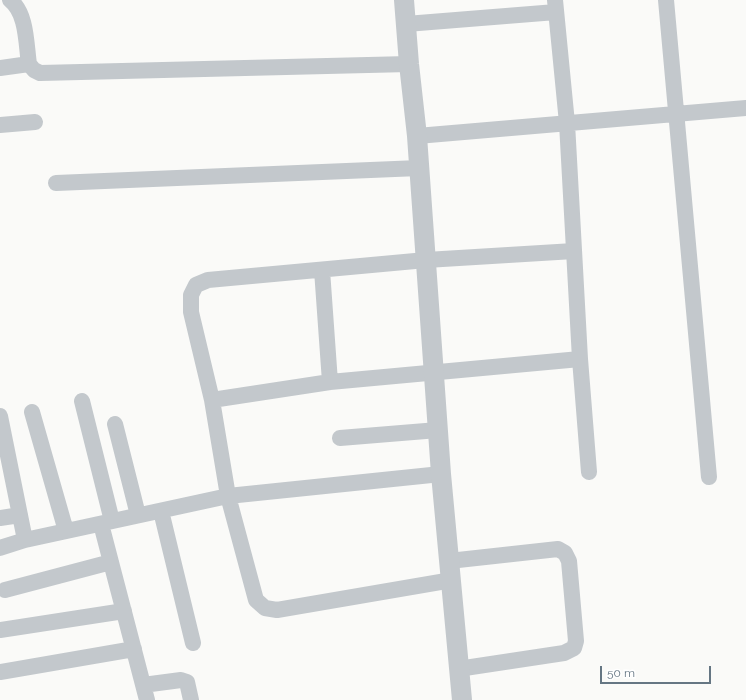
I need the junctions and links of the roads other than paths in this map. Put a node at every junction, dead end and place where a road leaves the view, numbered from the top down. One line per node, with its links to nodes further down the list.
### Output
1 (10, 0): 6 (street)
2 (404, 0): 5 (street)
3 (666, 0): 10 (street)
4 (556, 6): 5 (street); 12 (street)
5 (406, 24): 7 (street)
6 (29, 64): 7 (street); 8 (street)
7 (409, 64): 14 (street)
8 (0, 68)
9 (746, 108): 10 (street)
10 (676, 114): 12 (street); 33 (street)
11 (35, 122): 13 (street)
12 (567, 123): 14 (street); 17 (street)
13 (0, 125)
14 (417, 136): 15 (street)
15 (419, 168): 16 (street); 18 (street)
16 (56, 183)
17 (574, 251): 18 (street); 20 (street)
18 (426, 260): 19 (street); 21 (street)
19 (322, 270): 22 (street); 23 (street)
20 (580, 359): 21 (street); 31 (street)
21 (434, 371): 22 (street); 28 (street)
22 (330, 382): 23 (street)
23 (212, 400): 34 (street)
24 (82, 401): 39 (street)
25 (32, 412): 40 (street)
26 (0, 421): 30 (street)
27 (115, 424): 37 (street)
28 (438, 430): 29 (street); 32 (street)
29 (340, 438)
30 (4, 456): 36 (street)
31 (589, 472)
32 (441, 474): 34 (street); 44 (street)
33 (709, 477)
34 (228, 496): 35 (street); 44 (street)
35 (161, 511): 37 (street); 48 (street)
36 (20, 515): 38 (street); 41 (street)
37 (138, 516): 39 (street)
38 (0, 518)
39 (106, 523): 40 (street); 43 (street)
40 (66, 531): 41 (street)
41 (25, 540): 42 (street)
42 (0, 548)
43 (111, 562): 45 (street); 46 (street)
44 (451, 571): 50 (street); 50 (street)
45 (5, 590)
46 (124, 611): 47 (street); 49 (street)
47 (0, 630)
48 (193, 643)
49 (134, 649): 51 (street); 52 (street)
50 (458, 669): 54 (street)
51 (0, 672)
52 (145, 693): 53 (street)
53 (191, 700)
54 (462, 700)

